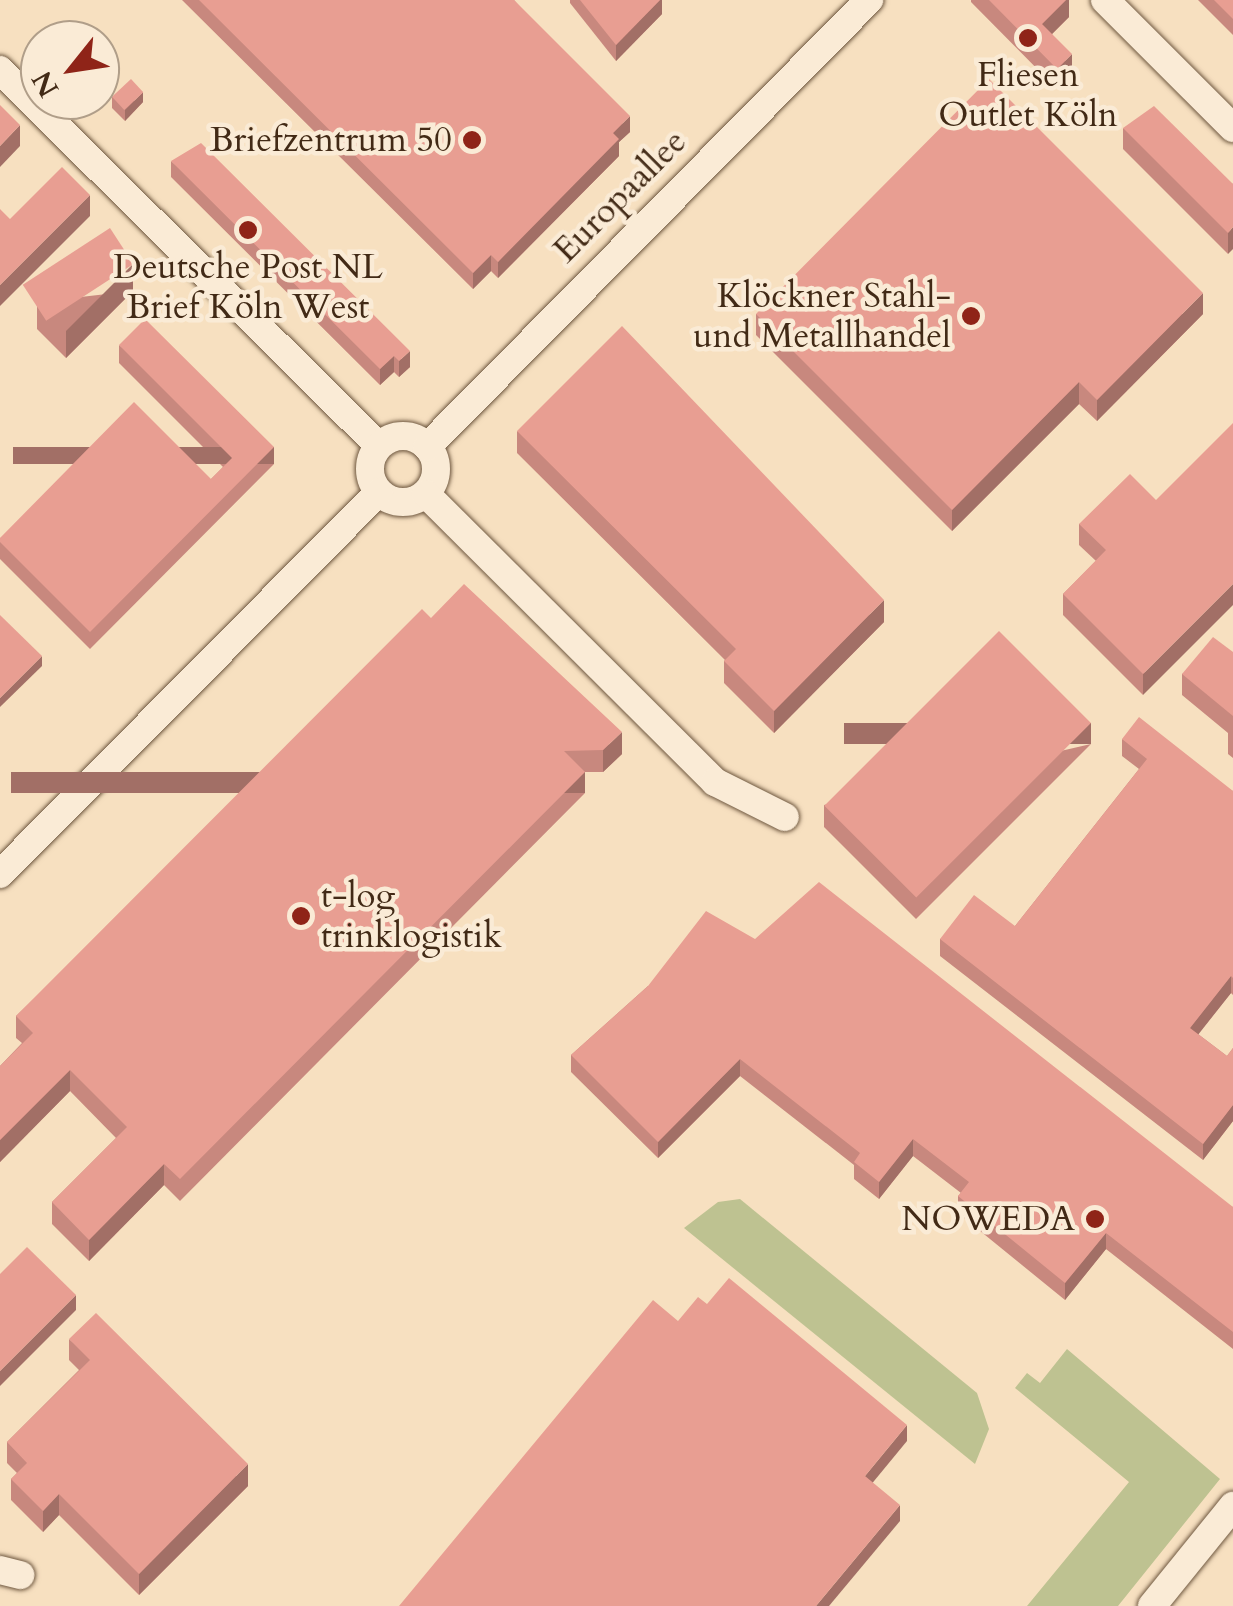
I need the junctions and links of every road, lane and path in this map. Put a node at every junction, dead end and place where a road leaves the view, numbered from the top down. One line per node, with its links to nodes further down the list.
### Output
1 (869, 0): 6 (street, Europaallee)
2 (1105, 0): 4 (street)
3 (0, 70): 5 (street)
4 (1233, 128)
5 (379, 446): 6 (street); 7 (street)
6 (427, 446): 8 (street)
7 (380, 492): 8 (street); 10 (street)
8 (426, 494): 9 (street)
9 (785, 817)
10 (0, 874)
11 (1233, 1506): 12 (street)
12 (1152, 1606)

